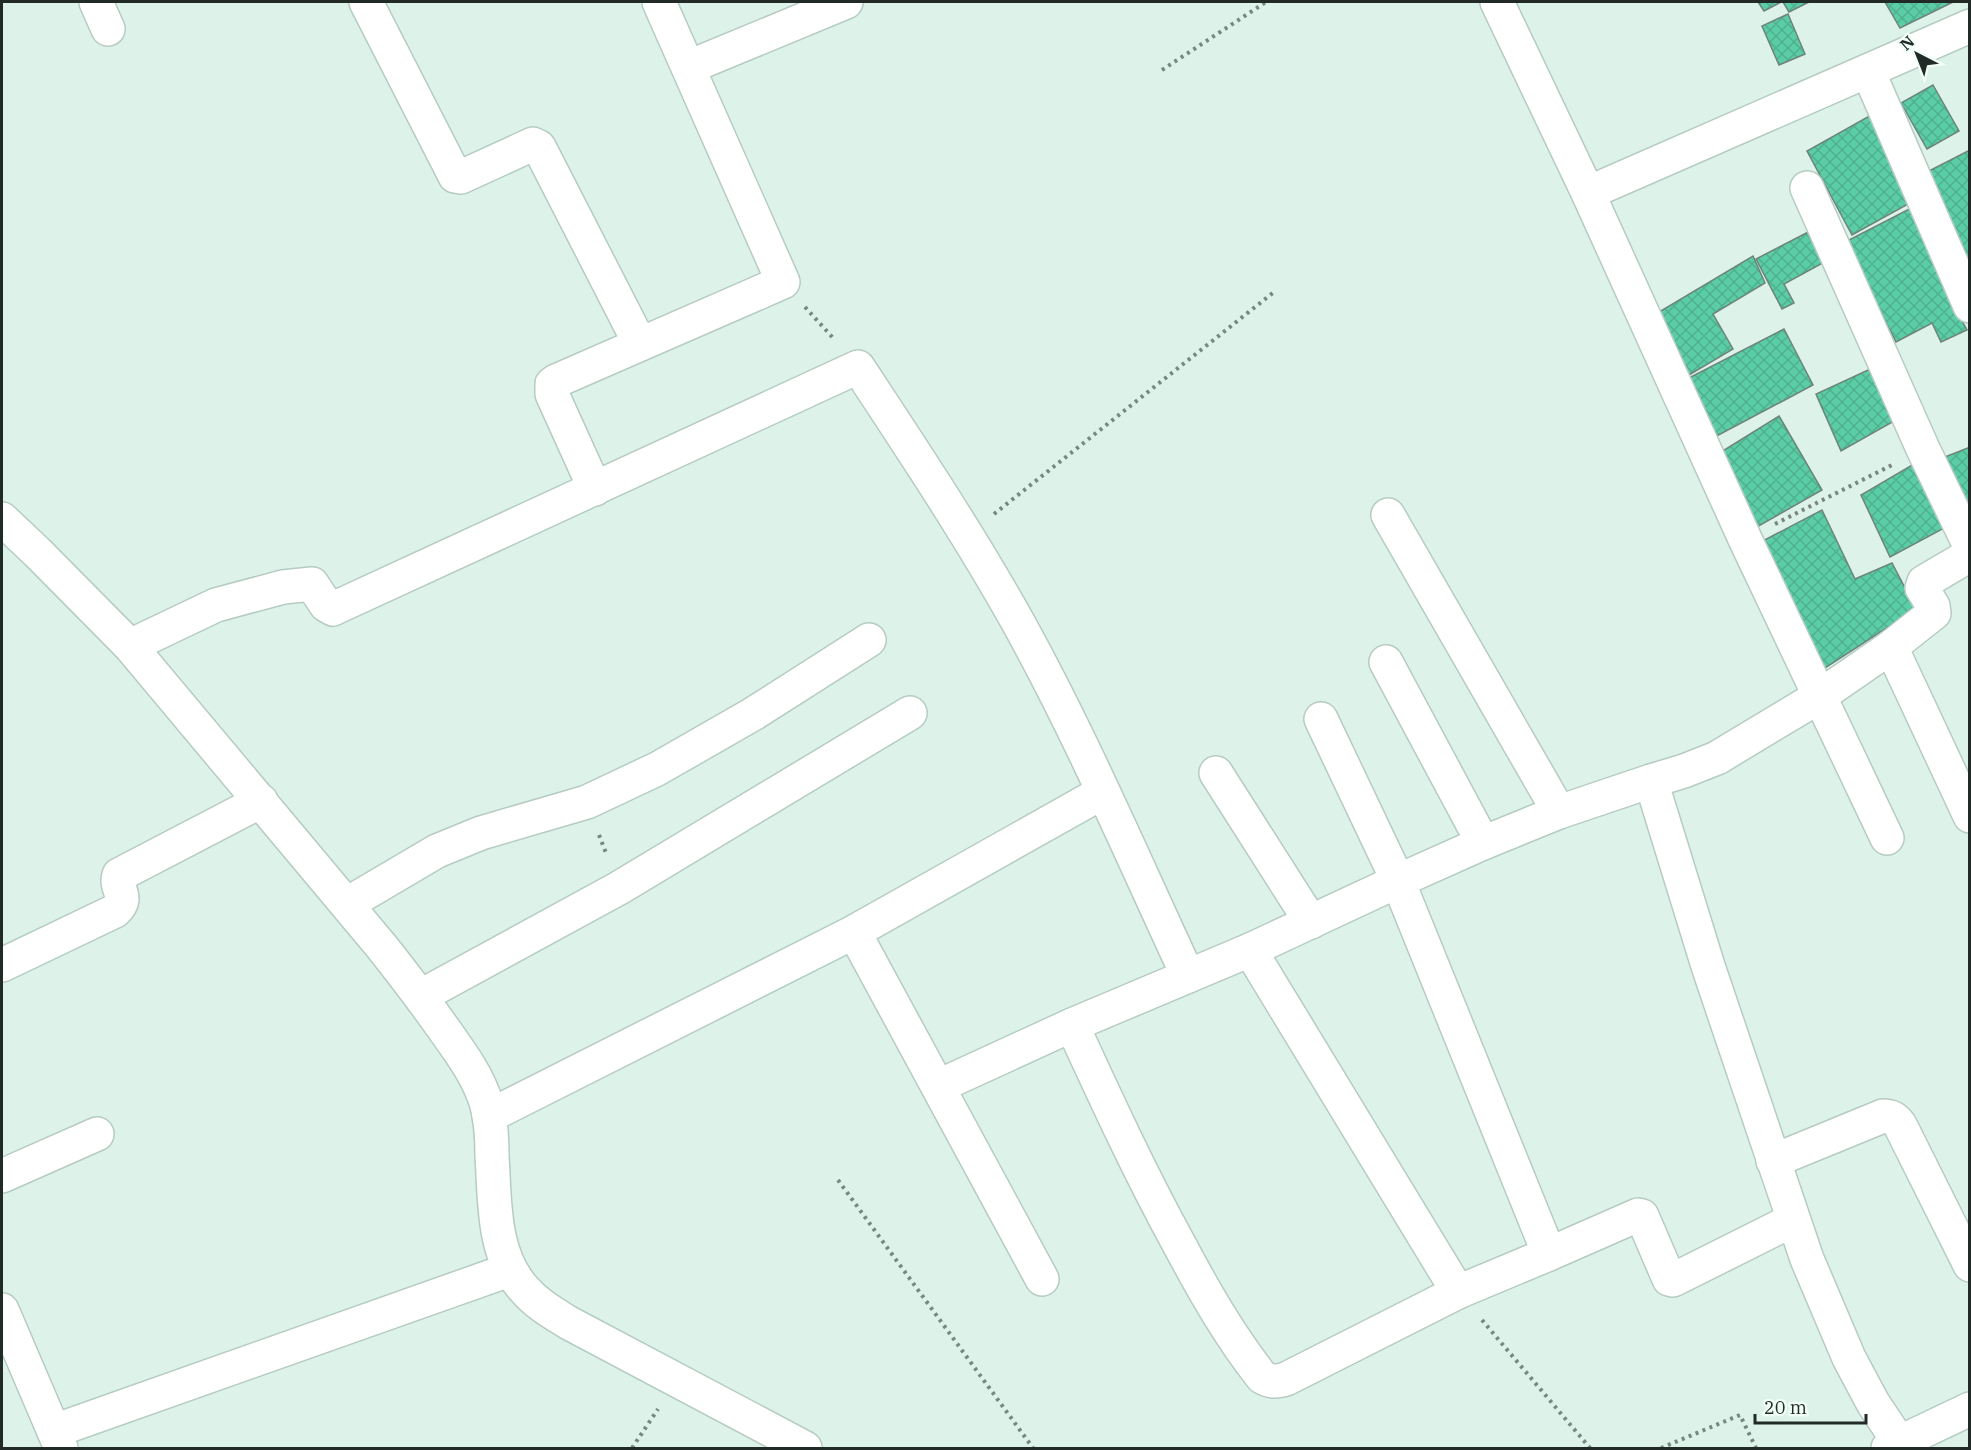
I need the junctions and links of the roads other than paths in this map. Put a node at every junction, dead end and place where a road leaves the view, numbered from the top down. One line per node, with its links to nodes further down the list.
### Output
1 (366, 2): 11 (street)
2 (659, 2): 6 (street)
3 (846, 2): 6 (street)
4 (1497, 2): 9 (street)
5 (1970, 26): 7 (street)
6 (689, 67): 11 (street)
7 (1868, 71): 9 (street); 10 (street)
8 (1807, 188): 15 (street)
9 (1588, 193): 21 (street)
10 (1970, 306)
11 (640, 344): 12 (street)
12 (595, 489): 18 (street); 26 (street)
13 (1388, 515): 28 (street)
14 (2, 519): 18 (street)
15 (1970, 546)
16 (1970, 555): 19 (street)
17 (868, 640): 33 (street)
18 (130, 646): 27 (street)
19 (1891, 647): 21 (street); 29 (street)
20 (1386, 662): 31 (street)
21 (1820, 696): 25 (street); 30 (street)
22 (910, 713): 39 (street)
23 (1321, 718): 32 (street)
24 (1216, 773): 34 (street)
25 (1651, 781): 28 (street); 44 (street)
26 (1103, 792): 35 (street); 38 (street)
27 (261, 801): 33 (street); 37 (street)
28 (1559, 812): 31 (street)
29 (1970, 816)
30 (1887, 838)
31 (1483, 843): 32 (street)
32 (1398, 881): 34 (street); 47 (street)
33 (347, 904): 39 (street)
34 (1311, 921): 36 (street)
35 (854, 932): 41 (street); 42 (street)
36 (1250, 950): 38 (street); 51 (street)
37 (2, 965)
38 (1188, 976): 40 (street)
39 (421, 996): 42 (street)
40 (1072, 1025): 41 (street); 51 (street)
41 (939, 1086): 50 (street)
42 (489, 1116): 49 (street)
43 (97, 1134): 45 (street)
44 (1773, 1161): 46 (street); 48 (street)
45 (2, 1176)
46 (1793, 1220): 47 (street); 55 (street)
47 (1549, 1254): 51 (street)
48 (1970, 1265)
49 (509, 1270): 54 (street); 56 (street)
50 (1042, 1279)
51 (1458, 1292)
52 (2, 1310): 54 (street)
53 (1970, 1409): 55 (street)
54 (57, 1440)
55 (1896, 1447)
56 (805, 1449)

